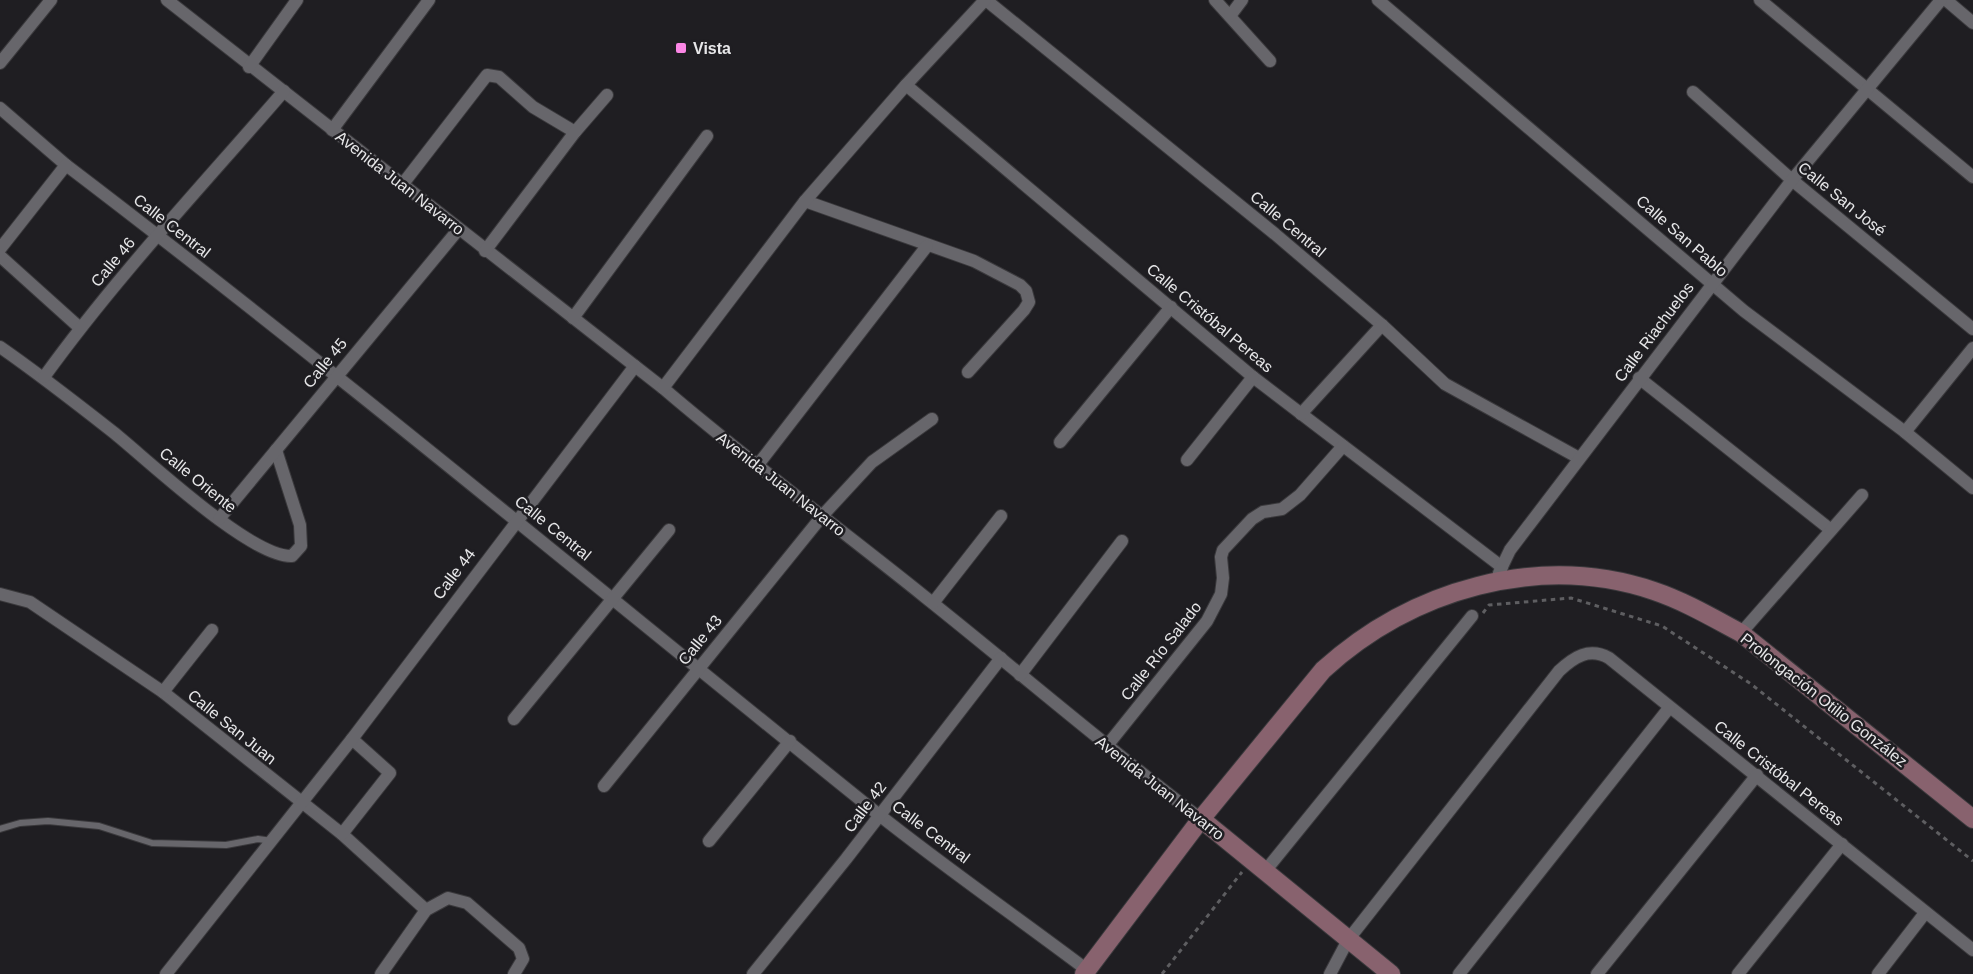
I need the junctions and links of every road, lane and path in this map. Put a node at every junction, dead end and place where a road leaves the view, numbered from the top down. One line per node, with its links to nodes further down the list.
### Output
1 (51, 0): 14 (street)
2 (297, 0): 15 (street)
3 (429, 0): 22 (street)
4 (986, 0): 16 (street); 39 (street, Calle Central)
5 (1215, 0): 11 (street)
6 (1242, 0): 11 (street)
7 (1378, 0): 36 (street, Calle San Pablo)
8 (1760, 0): 17 (street)
9 (1943, 0): 12 (street); 17 (street, Calle Riachuelos)
10 (171, 1): 15 (street, Avenida Juan Navarro)
11 (1230, 16): 13 (street)
12 (1973, 23)
13 (1270, 61)
14 (0, 63)
15 (249, 67): 18 (street, Avenida Juan Navarro)
16 (906, 85): 29 (street); 37 (street, Calle Cristóbal Pereas)
17 (1865, 90): 26 (street); 27 (street, Calle Riachuelos)
18 (284, 92): 22 (street, Avenida Juan Navarro); 31 (street, Calle 46)
19 (1693, 92): 27 (street, Calle San José)
20 (607, 94): 23 (street)
21 (0, 108): 25 (street, Calle Central)
22 (332, 130): 28 (street, Avenida Juan Navarro)
23 (574, 132): 28 (street); 34 (street)
24 (707, 136): 38 (street)
25 (66, 165): 31 (street, Calle Central); 33 (street)
26 (1973, 177)
27 (1792, 180): 36 (street, Calle Riachuelos); 41 (street, Calle San José)
28 (402, 185): 30 (street, Avenida Juan Navarro)
29 (805, 201): 32 (street); 50 (street)
30 (458, 230): 34 (street, Avenida Juan Navarro); 46 (street, Calle 45)
31 (158, 234): 40 (street, Calle 46); 46 (street, Calle Central)
32 (927, 246): 45 (street); 59 (street)
33 (0, 249)
34 (485, 251): 38 (street, Avenida Juan Navarro)
35 (0, 256): 40 (street)
36 (1711, 284): 49 (street, Calle Riachuelos); 53 (street, Calle San Pablo)
37 (1171, 307): 48 (street, Calle Cristóbal Pereas); 54 (street)
38 (573, 318): 44 (street, Avenida Juan Navarro)
39 (1382, 325): 51 (street); 57 (street, Calle Central)
40 (80, 327): 47 (street, Calle 46)
41 (1973, 329)
42 (0, 347): 47 (street, Calle Oriente)
43 (1973, 348): 53 (street)
44 (634, 366): 50 (street, Avenida Juan Navarro); 65 (street, Calle 44)
45 (968, 372)
46 (335, 376): 56 (street, Calle 45); 65 (street, Calle Central)
47 (44, 377): 64 (street, Calle Oriente)
48 (1253, 377): 51 (street, Calle Cristóbal Pereas); 58 (street)
49 (1639, 378): 57 (street, Calle Riachuelos); 67 (street)
50 (663, 388): 59 (street, Avenida Juan Navarro)
51 (1301, 414): 55 (street, Calle Cristóbal Pereas)
52 (932, 419): 62 (street, Calle 43)
53 (1905, 432): 60 (street, Calle San Pablo)
54 (1060, 442)
55 (1343, 446): 69 (street, Calle Cristóbal Pereas); 84 (street, Calle Río Salado)
56 (276, 450): 64 (street, Calle 45); 64 (street, Calle Oriente)
57 (1579, 458): 69 (street, Calle Riachuelos)
58 (1187, 460)
59 (757, 466): 62 (street, Avenida Juan Navarro)
60 (1973, 488)
61 (1862, 495): 67 (street)
62 (823, 515): 72 (street, Avenida Juan Navarro); 77 (street, Calle 43)
63 (1001, 516): 72 (street)
64 (219, 519)
65 (517, 519): 71 (street, Calle Central); 82 (street, Calle 44)
66 (669, 530): 71 (street)
67 (1831, 530): 75 (street)
68 (1122, 541): 78 (street)
69 (1499, 573): 75 (main road, Prolongación Otilio González); 89 (main road, Prolongación Otilio González)
70 (0, 594): 79 (street, Calle San Juan)
71 (614, 598): 77 (street, Calle Central); 81 (street)
72 (933, 603): 76 (street, Avenida Juan Navarro)
73 (1477, 615): 96 (path); 97 (street)
74 (212, 630): 79 (street)
75 (1741, 633): 90 (main road, Prolongación Otilio González)
76 (1001, 658): 78 (street, Avenida Juan Navarro); 88 (street, Calle 42)
77 (696, 669): 83 (street, Calle Central); 86 (street, Calle 43)
78 (1020, 675): 84 (street, Avenida Juan Navarro)
79 (163, 692): 87 (street, Calle San Juan)
80 (1669, 708): 85 (street, Calle Cristóbal Pereas); 100 (street, Calle Cristóbal Pereas); 110 (street)
81 (514, 718)
82 (352, 739): 87 (street, Calle 44); 92 (street)
83 (790, 741): 88 (street, Calle Central); 93 (street)
84 (1106, 747): 89 (street, Avenida Juan Navarro)
85 (1757, 775): 95 (street, Calle Cristóbal Pereas); 111 (street)
86 (604, 786)
87 (301, 804): 92 (street, Calle San Juan); 94 (street, Calle 44)
88 (880, 815): 102 (street, Calle Central); 106 (street, Calle 42)
89 (1201, 819): 97 (main road, Avenida Juan Navarro); 102 (main road, Prolongación Otilio González)
90 (1973, 819)
91 (0, 829): 94 (lane)
92 (342, 834): 98 (street, Calle San Juan)
93 (709, 841)
94 (273, 842): 103 (street, Calle 44)
95 (1842, 844): 99 (street, Calle Cristóbal Pereas); 112 (street)
96 (1973, 861)
97 (1269, 873): 100 (main road, Avenida Juan Navarro); 107 (path)
98 (426, 910): 104 (street); 105 (street)
99 (1925, 913): 101 (street, Calle Cristóbal Pereas); 113 (street)
100 (1348, 940): 108 (street, Calle Cristóbal Pereas); 109 (main road, Avenida Juan Navarro)
101 (1973, 950)
102 (1086, 972)
103 (166, 974)
104 (381, 974)
105 (514, 974)
106 (753, 974)
107 (1162, 974)
108 (1330, 974)
109 (1391, 974)
110 (1459, 974)
111 (1597, 974)
112 (1738, 974)
113 (1878, 974)

